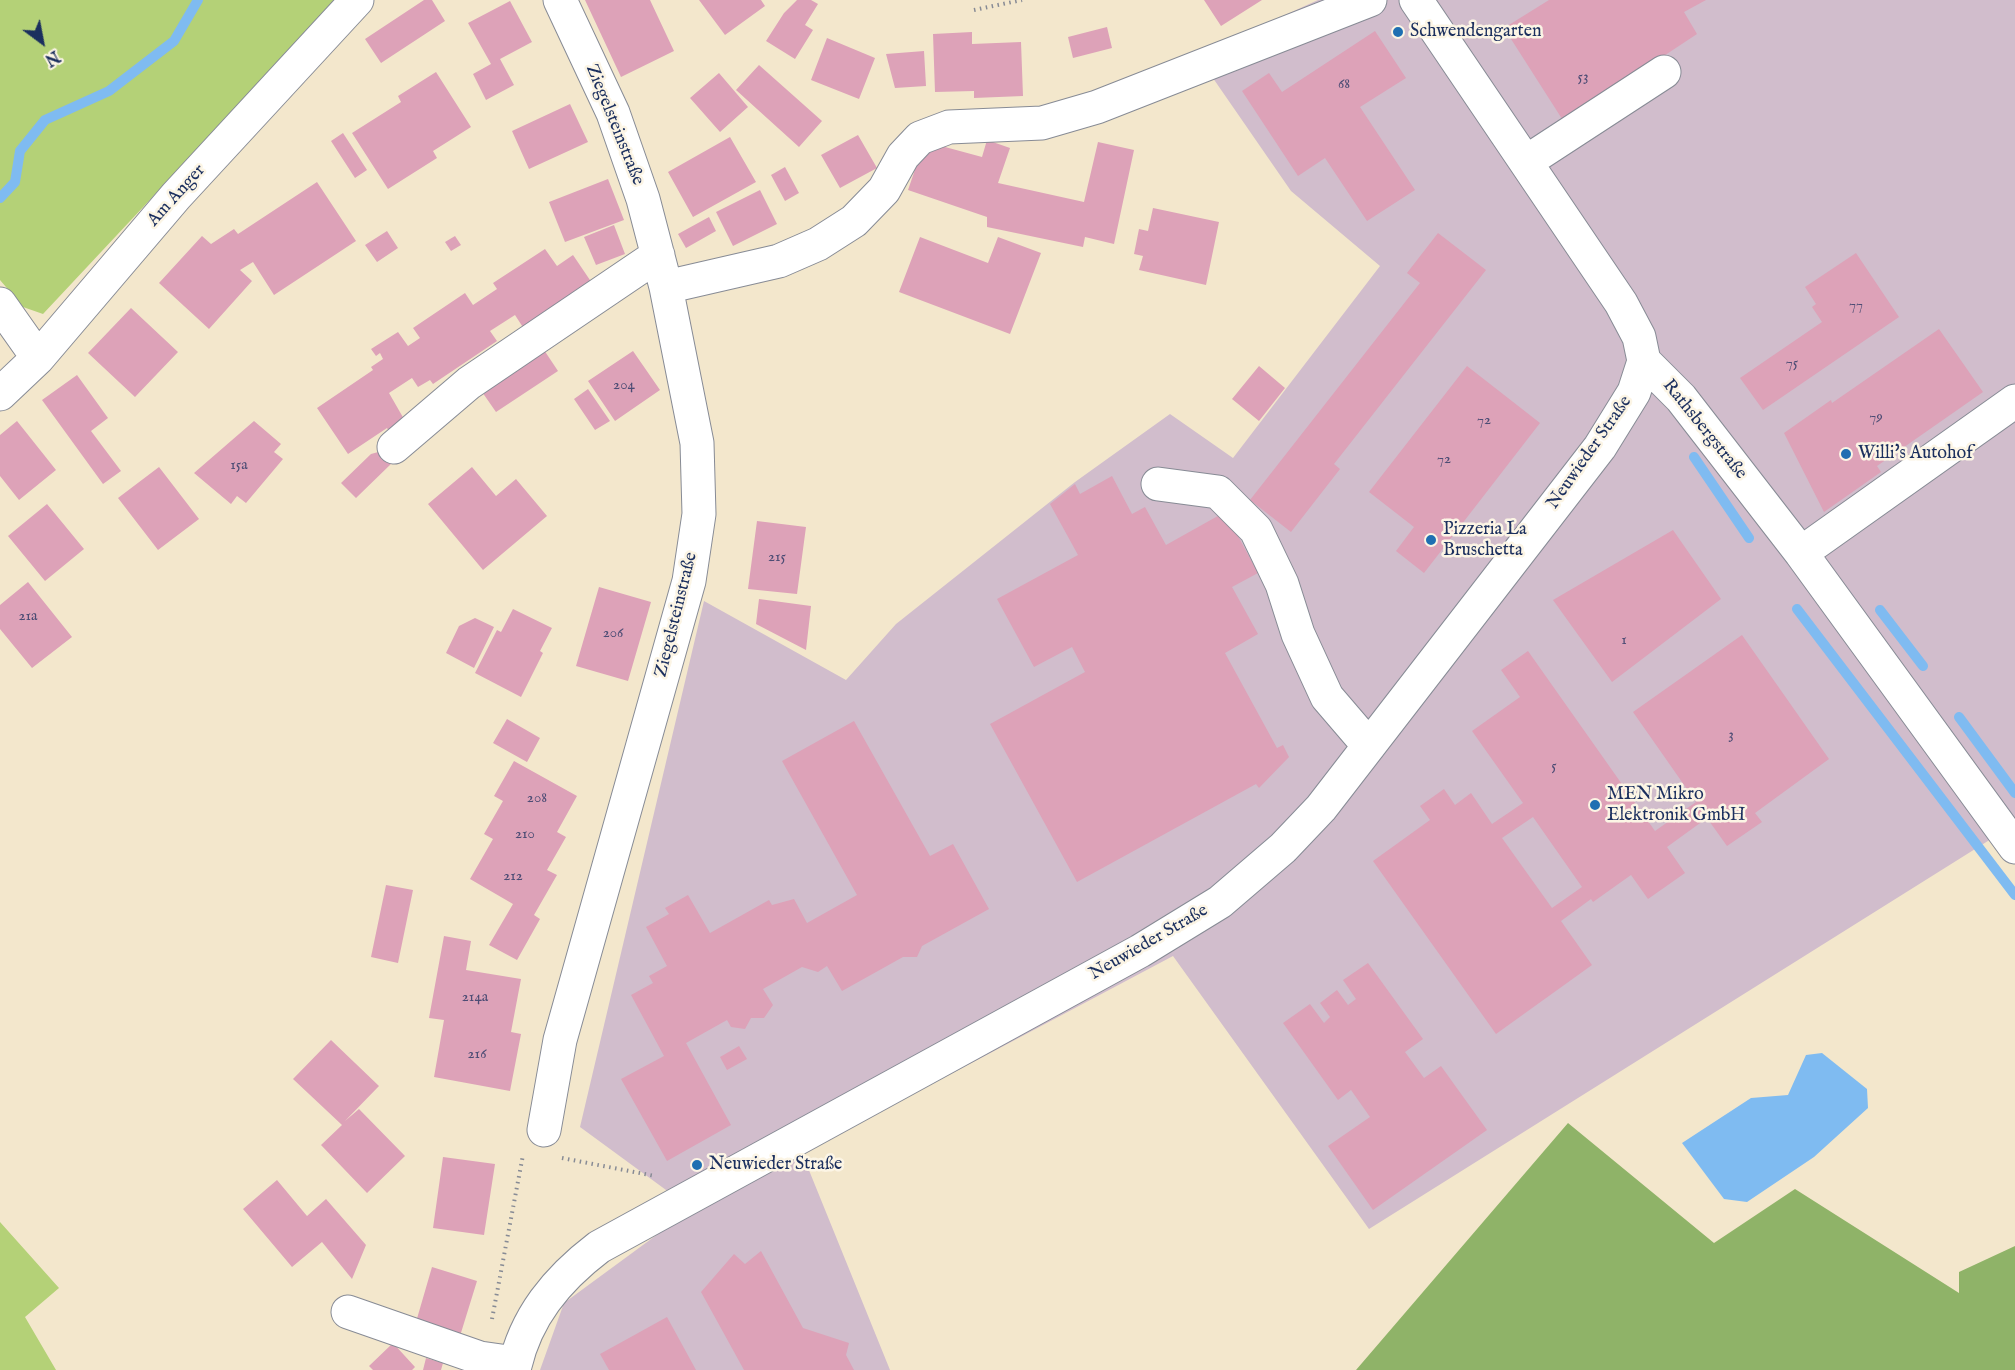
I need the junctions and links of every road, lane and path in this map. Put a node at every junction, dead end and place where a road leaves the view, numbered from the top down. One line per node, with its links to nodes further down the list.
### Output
1 (357, 0): 12 (street, Am Anger)
2 (560, 0): 9 (street, Ziegelsteinstraße)
3 (1022, 0): 6 (path)
4 (1370, 0): 10 (street)
5 (1416, 0): 8 (street)
6 (974, 10)
7 (1664, 72): 8 (street)
8 (1526, 162): 13 (street)
9 (658, 255): 10 (street, Ziegelsteinstraße); 16 (street)
10 (666, 287): 21 (street, Ziegelsteinstraße)
11 (0, 304): 12 (street)
12 (38, 358): 14 (street, Am Anger)
13 (1644, 361): 18 (street, Rathsbergstraße); 19 (street, Neuwieder Straße)
14 (0, 394)
15 (2015, 401): 18 (street)
16 (394, 447)
17 (1158, 484): 19 (street)
18 (1801, 553): 20 (street, Rathsbergstraße)
19 (1369, 746): 22 (street, Neuwieder Straße)
20 (2015, 847)
21 (550, 1143): 22 (path); 24 (path)
22 (684, 1200): 24 (street, Neuwieder Straße)
23 (348, 1312): 24 (street)
24 (515, 1367)

